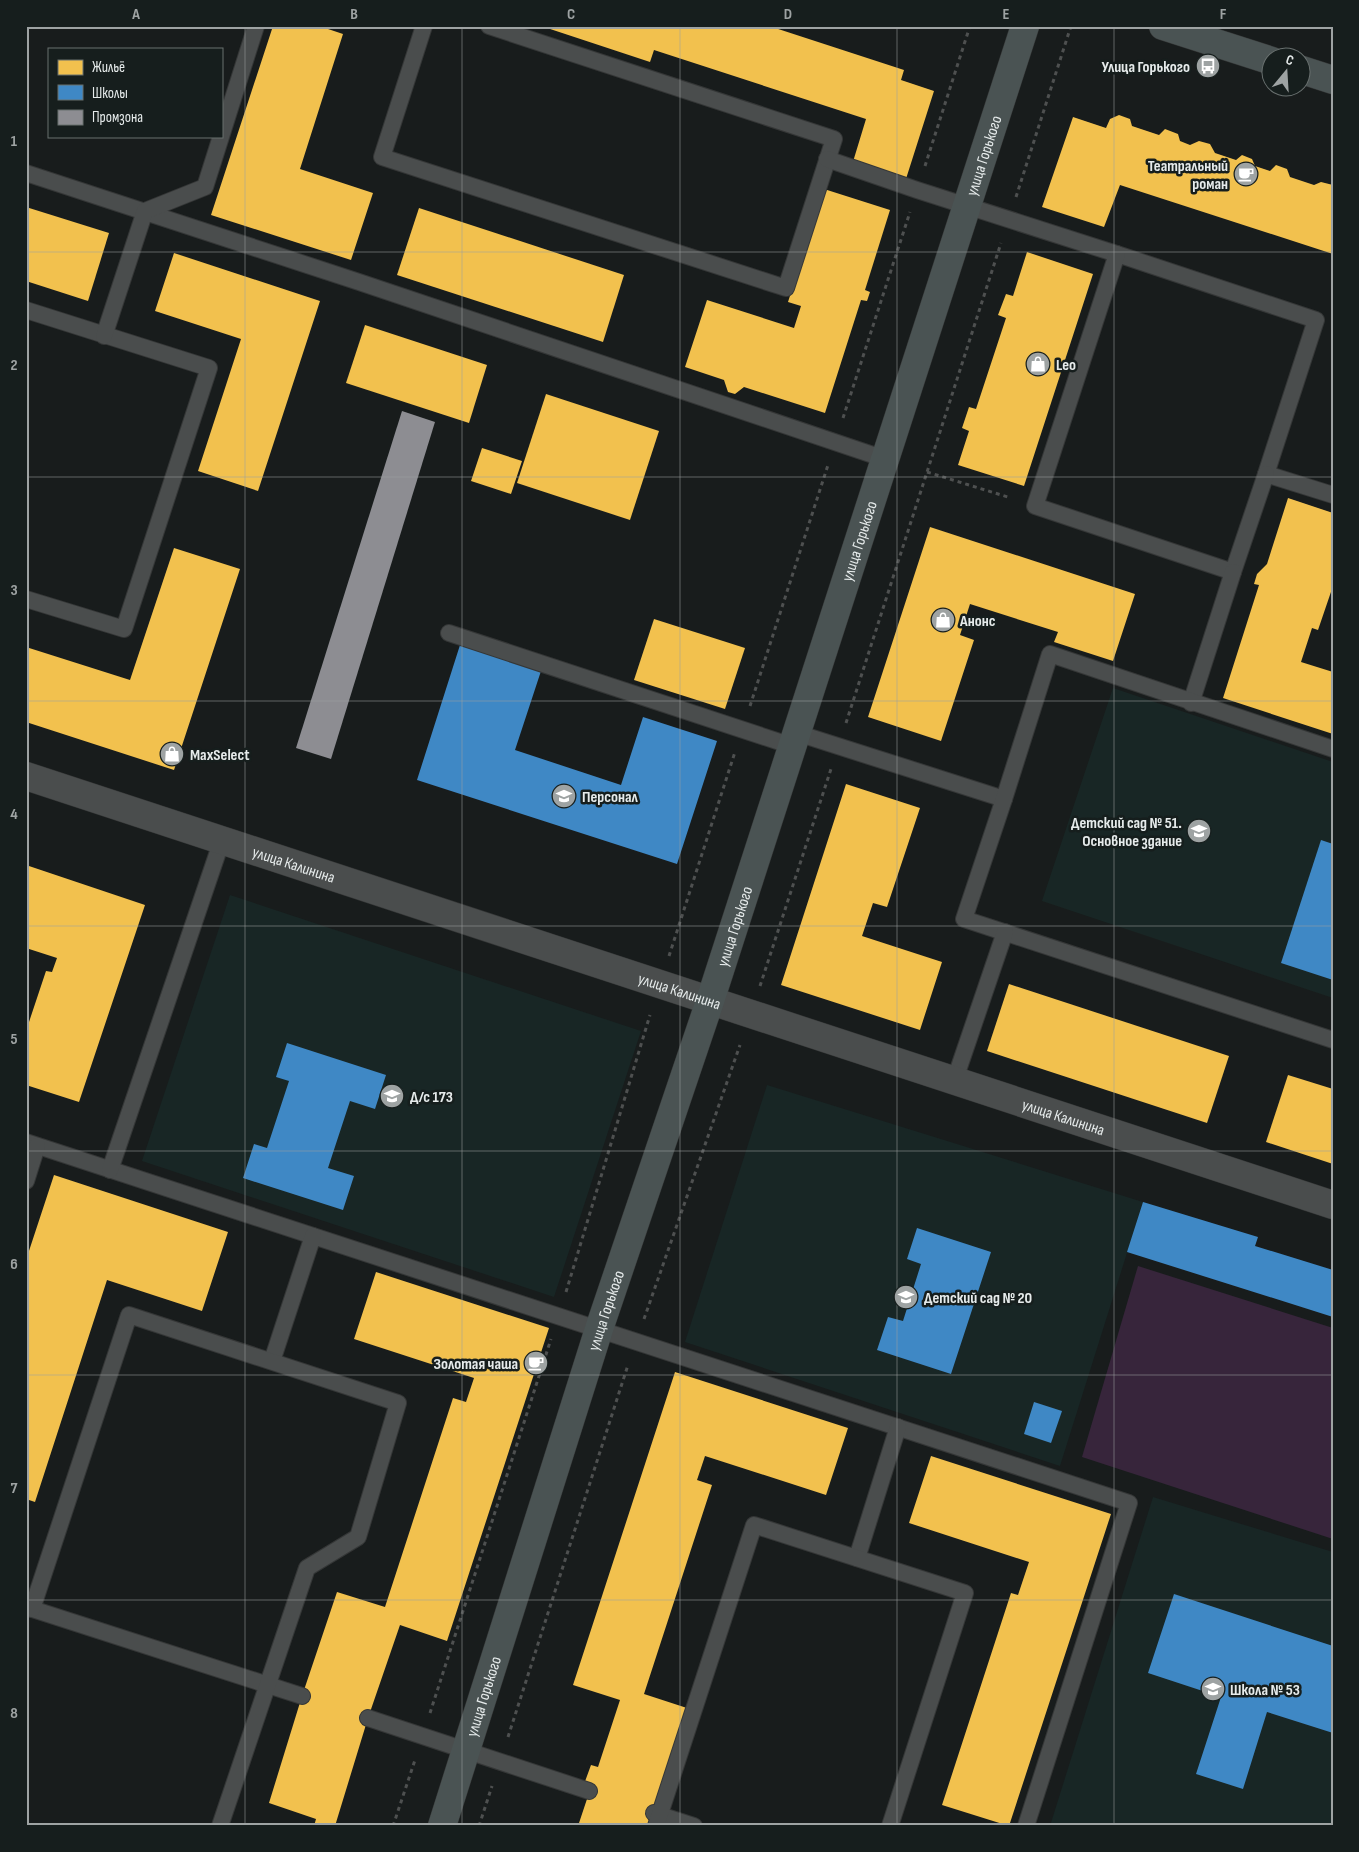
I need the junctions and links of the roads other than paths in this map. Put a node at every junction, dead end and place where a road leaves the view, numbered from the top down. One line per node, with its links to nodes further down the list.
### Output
1 (256, 26): 9 (lane)
2 (424, 26): 11 (lane)
3 (489, 26): 11 (lane)
4 (1025, 26): 13 (street, улица Горького)
5 (1163, 26): 6 (street)
6 (1262, 58)
7 (1312, 73): 8 (street)
8 (1333, 80)
9 (222, 133)
10 (221, 138): 14 (lane)
11 (827, 160): 13 (lane)
12 (26, 173): 14 (lane)
13 (967, 206): 15 (lane); 18 (street, улица Горького)
14 (145, 211): 17 (lane); 18 (lane)
15 (1117, 254): 19 (lane); 21 (lane)
16 (26, 310): 17 (lane)
17 (104, 336): 22 (lane)
18 (885, 459): 25 (street, улица Горького)
19 (1266, 474): 20 (lane); 21 (lane)
20 (1333, 495)
21 (1233, 572): 24 (lane)
22 (26, 598)
23 (449, 633): 25 (lane)
24 (1191, 702): 26 (lane); 28 (lane)
25 (795, 739): 28 (lane); 31 (street, улица Горького)
26 (1333, 749)
27 (26, 776): 29 (street, улица Калинина)
28 (1004, 799): 30 (lane)
29 (222, 840): 31 (street, улица Калинина); 35 (lane)
30 (1005, 932): 32 (lane); 33 (lane)
31 (710, 1001): 33 (street, улица Калинина); 39 (street, улица Горького)
32 (1333, 1040)
33 (954, 1082): 37 (street, улица Калинина)
34 (32, 1144): 35 (lane); 36 (lane)
35 (110, 1170): 38 (lane)
36 (26, 1181)
37 (1333, 1205)
38 (313, 1236): 39 (lane); 40 (lane)
39 (599, 1329): 41 (lane); 47 (street, улица Горького)
40 (272, 1361): 43 (lane); 44 (lane)
41 (898, 1427): 42 (lane); 54 (lane)
42 (857, 1558): 49 (lane); 53 (lane)
43 (29, 1608): 44 (lane)
44 (267, 1685): 45 (lane); 50 (lane)
45 (302, 1696)
46 (368, 1718): 47 (lane)
47 (466, 1750): 48 (lane); 51 (street, улица Горького)
48 (590, 1791)
49 (657, 1818): 52 (lane)
50 (220, 1826)
51 (442, 1826)
52 (694, 1826)
53 (890, 1826)
54 (1026, 1826)

